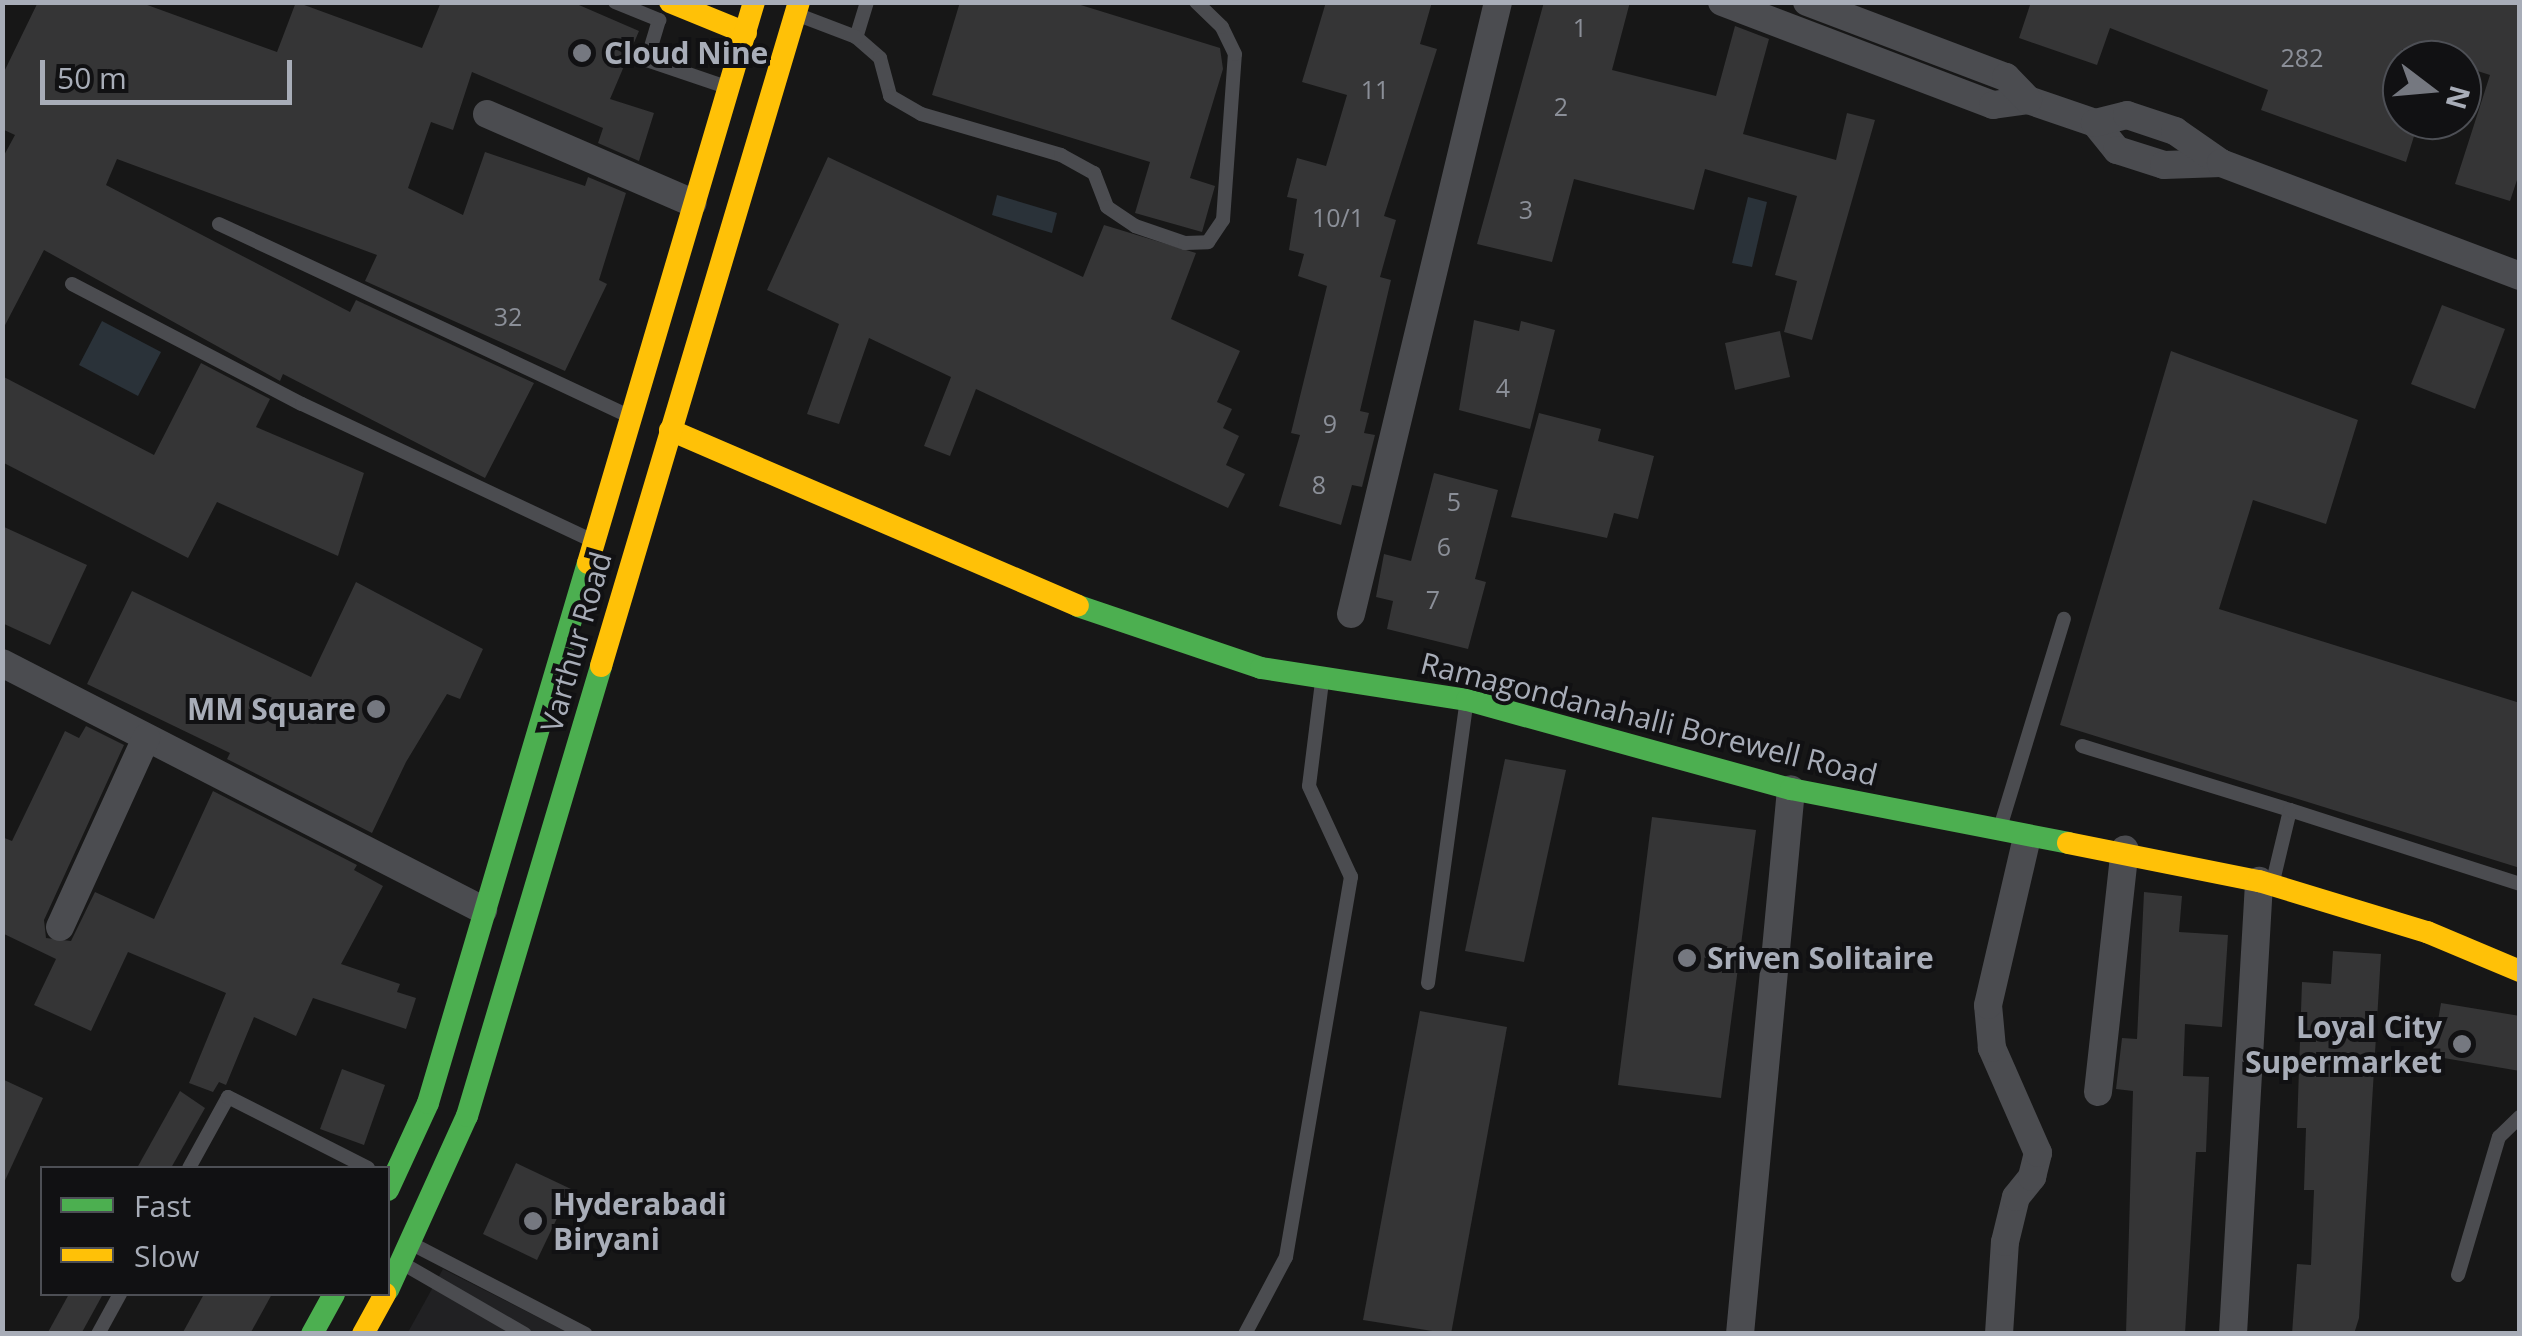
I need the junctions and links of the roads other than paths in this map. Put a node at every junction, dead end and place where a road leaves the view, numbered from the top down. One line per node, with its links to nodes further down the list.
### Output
1 (615, 2): 12 (lane)
2 (670, 2): 10 (main road)
3 (754, 2): 10 (main road, Varthur Road)
4 (867, 2): 11 (lane)
5 (1196, 2): 11 (lane)
6 (1498, 2): 22 (street)
7 (1722, 2): 13 (street)
8 (1807, 2): 13 (street)
9 (798, 8): 11 (lane); 20 (main road, Varthur Road)
10 (746, 33): 12 (main road, Varthur Road)
11 (856, 37)
12 (727, 87): 15 (main road, Varthur Road)
13 (2028, 100): 17 (street)
14 (487, 114): 15 (street)
15 (693, 203): 19 (main road, Varthur Road)
16 (219, 224): 19 (lane)
17 (2520, 276)
18 (72, 284): 21 (lane)
19 (630, 416): 21 (main road, Varthur Road)
20 (670, 430): 25 (main road, Ramagondanahalli Borewell Road); 45 (main road, Varthur Road)
21 (592, 541): 36 (main road, Varthur Road)
22 (1352, 614)
23 (2064, 619): 31 (lane)
24 (2, 663): 27 (street)
25 (1323, 676): 26 (main road, Ramagondanahalli Borewell Road); 56 (lane)
26 (1467, 700): 29 (main road, Ramagondanahalli Borewell Road); 39 (lane)
27 (146, 738): 36 (street); 37 (street)
28 (2082, 746): 30 (lane)
29 (1791, 789): 31 (main road, Ramagondanahalli Borewell Road); 57 (street)
30 (2290, 810): 34 (lane); 35 (lane)
31 (1998, 832): 32 (main road, Ramagondanahalli Borewell Road)
32 (2028, 838): 33 (main road, Ramagondanahalli Borewell Road); 58 (street)
33 (2126, 849): 34 (main road, Ramagondanahalli Borewell Road); 40 (street)
34 (2265, 883): 38 (main road, Ramagondanahalli Borewell Road); 59 (street)
35 (2520, 884)
36 (484, 910): 44 (main road, Varthur Road)
37 (60, 927)
38 (2520, 970)
39 (1428, 984)
40 (2098, 1092)
41 (2520, 1117): 46 (lane)
42 (190, 1166): 43 (lane)
43 (364, 1166)
44 (390, 1183)
45 (406, 1254): 47 (main road, Varthur Road); 54 (lane); 55 (lane)
46 (2458, 1275)
47 (390, 1284)
48 (119, 1296): 51 (lane)
49 (333, 1296): 52 (main road)
50 (384, 1296): 53 (main road, Varthur Road)
51 (98, 1334)
52 (312, 1334)
53 (363, 1334)
54 (525, 1334)
55 (586, 1334)
56 (1245, 1334)
57 (1740, 1334)
58 (2000, 1334)
59 (2234, 1334)

